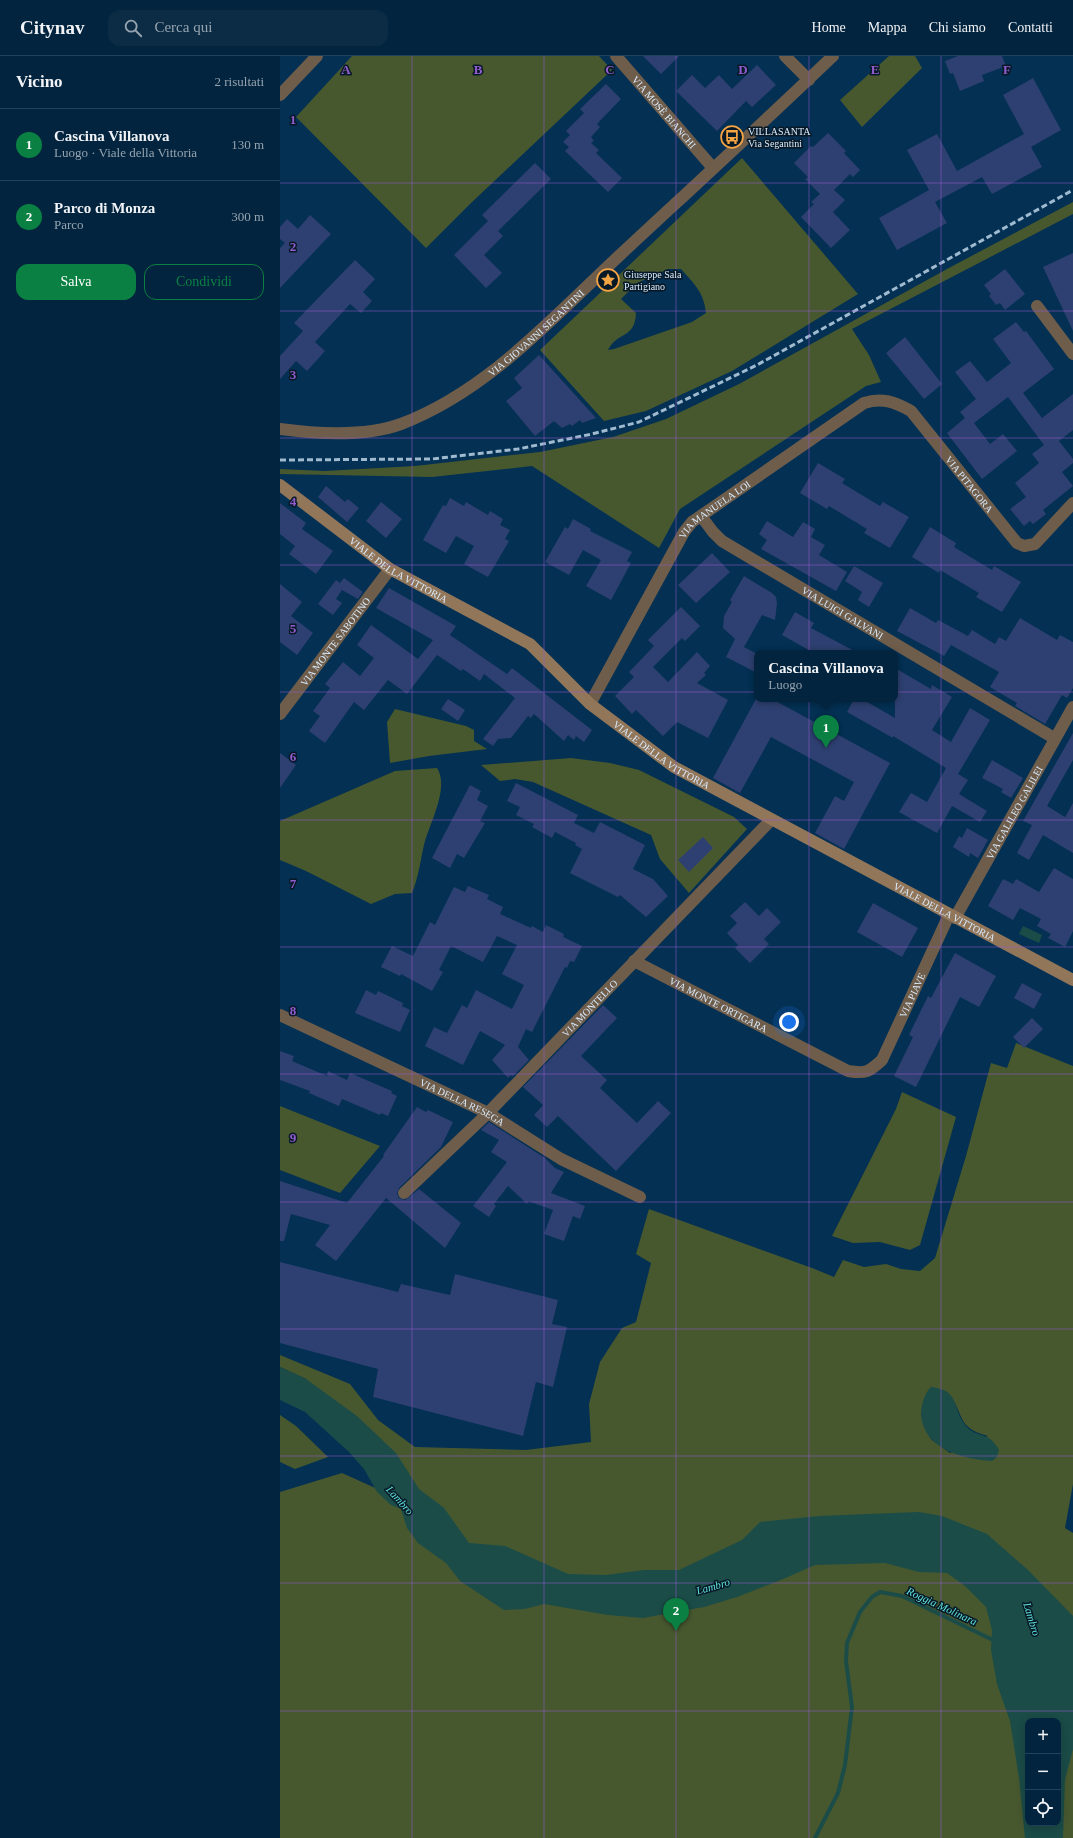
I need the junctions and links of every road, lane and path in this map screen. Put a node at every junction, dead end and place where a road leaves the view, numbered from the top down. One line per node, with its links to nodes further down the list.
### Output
1 (317, 56): 6 (street)
2 (616, 56): 7 (street, VIA MOSÈ BIANCHI)
3 (785, 56): 5 (street)
4 (834, 56): 5 (street, VIA GIOVANNI SEGANTINI)
5 (808, 80): 7 (street, VIA GIOVANNI SEGANTINI)
6 (280, 95)
7 (713, 168): 11 (street, VIA GIOVANNI SEGANTINI)
8 (1037, 306): 9 (street)
9 (1073, 354)
10 (911, 411): 13 (street, VIA PITAGORA); 14 (street, VIA MANUELA LOI)
11 (280, 429)
12 (280, 485): 15 (street, VIALE DELLA VITTORIA)
13 (1073, 503)
14 (701, 516): 16 (street, VIA MANUELA LOI); 19 (street, VIA LUIGI GALVANI)
15 (390, 570): 16 (street, VIALE DELLA VITTORIA); 18 (street, VIA MONTE SABOTINO)
16 (590, 704): 20 (street, VIALE DELLA VITTORIA)
17 (1073, 707): 19 (street, VIA GALILEO GALILEI)
18 (280, 714)
19 (1054, 738): 21 (street, VIA GALILEO GALILEI)
20 (771, 820): 21 (street, VIALE DELLA VITTORIA); 22 (street, VIA MONTELLO)
21 (952, 917): 23 (street, VIALE DELLA VITTORIA); 25 (street, VIA PIAVE)
22 (634, 961): 25 (street, VIA MONTE ORTIGARA); 26 (street, VIA MONTELLO)
23 (1073, 980)
24 (280, 1015): 26 (street, VIA DELLA RESEGA)
25 (870, 1071)
26 (488, 1113): 27 (street, VIA MONTELLO); 28 (street, VIA DELLA RESEGA)
27 (404, 1193)
28 (640, 1197)

